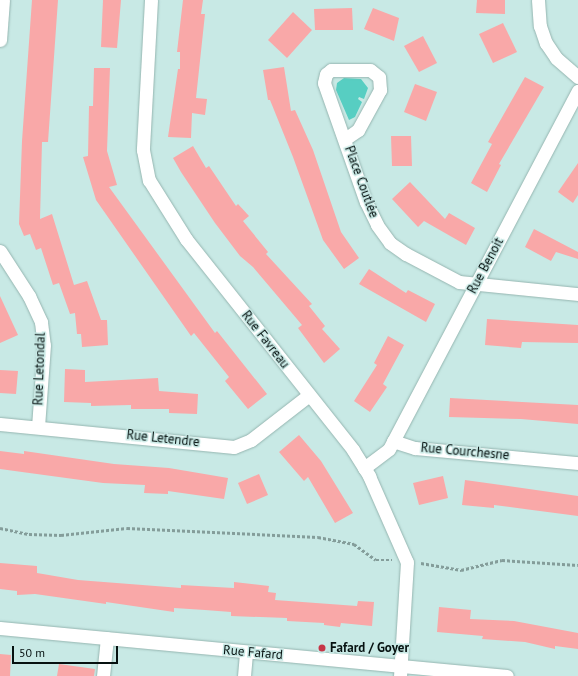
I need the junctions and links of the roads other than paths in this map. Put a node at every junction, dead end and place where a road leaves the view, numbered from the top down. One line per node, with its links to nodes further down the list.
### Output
1 (3, 0): 4 (street)
2 (151, 0): 11 (street, Rue Favreau)
3 (538, 0): 5 (street)
4 (0, 40)
5 (578, 77)
6 (578, 91): 9 (street, Rue Benoit)
7 (345, 139): 7 (street, Place Coutlée); 9 (street, Place Coutlée)
8 (0, 251): 13 (street, Rue Letondal)
9 (477, 284): 10 (street, Place Coutlée); 14 (street, Rue Benoit)
10 (578, 294)
11 (309, 395): 13 (street, Rue Letendre); 16 (street, Rue Favreau)
12 (0, 424): 13 (street, Rue Letendre)
13 (38, 427)
14 (393, 441): 15 (street, Rue Courchesne); 16 (street)
15 (578, 463)
16 (364, 468): 20 (street, Rue Favreau)
17 (0, 628): 18 (street, Rue Fafard)
18 (107, 638): 19 (street, Rue Fafard); 21 (street)
19 (246, 652): 20 (street, Rue Fafard); 22 (street)
20 (401, 671): 23 (street, Rue Fafard)
21 (103, 676)
22 (244, 676)
23 (507, 676)

